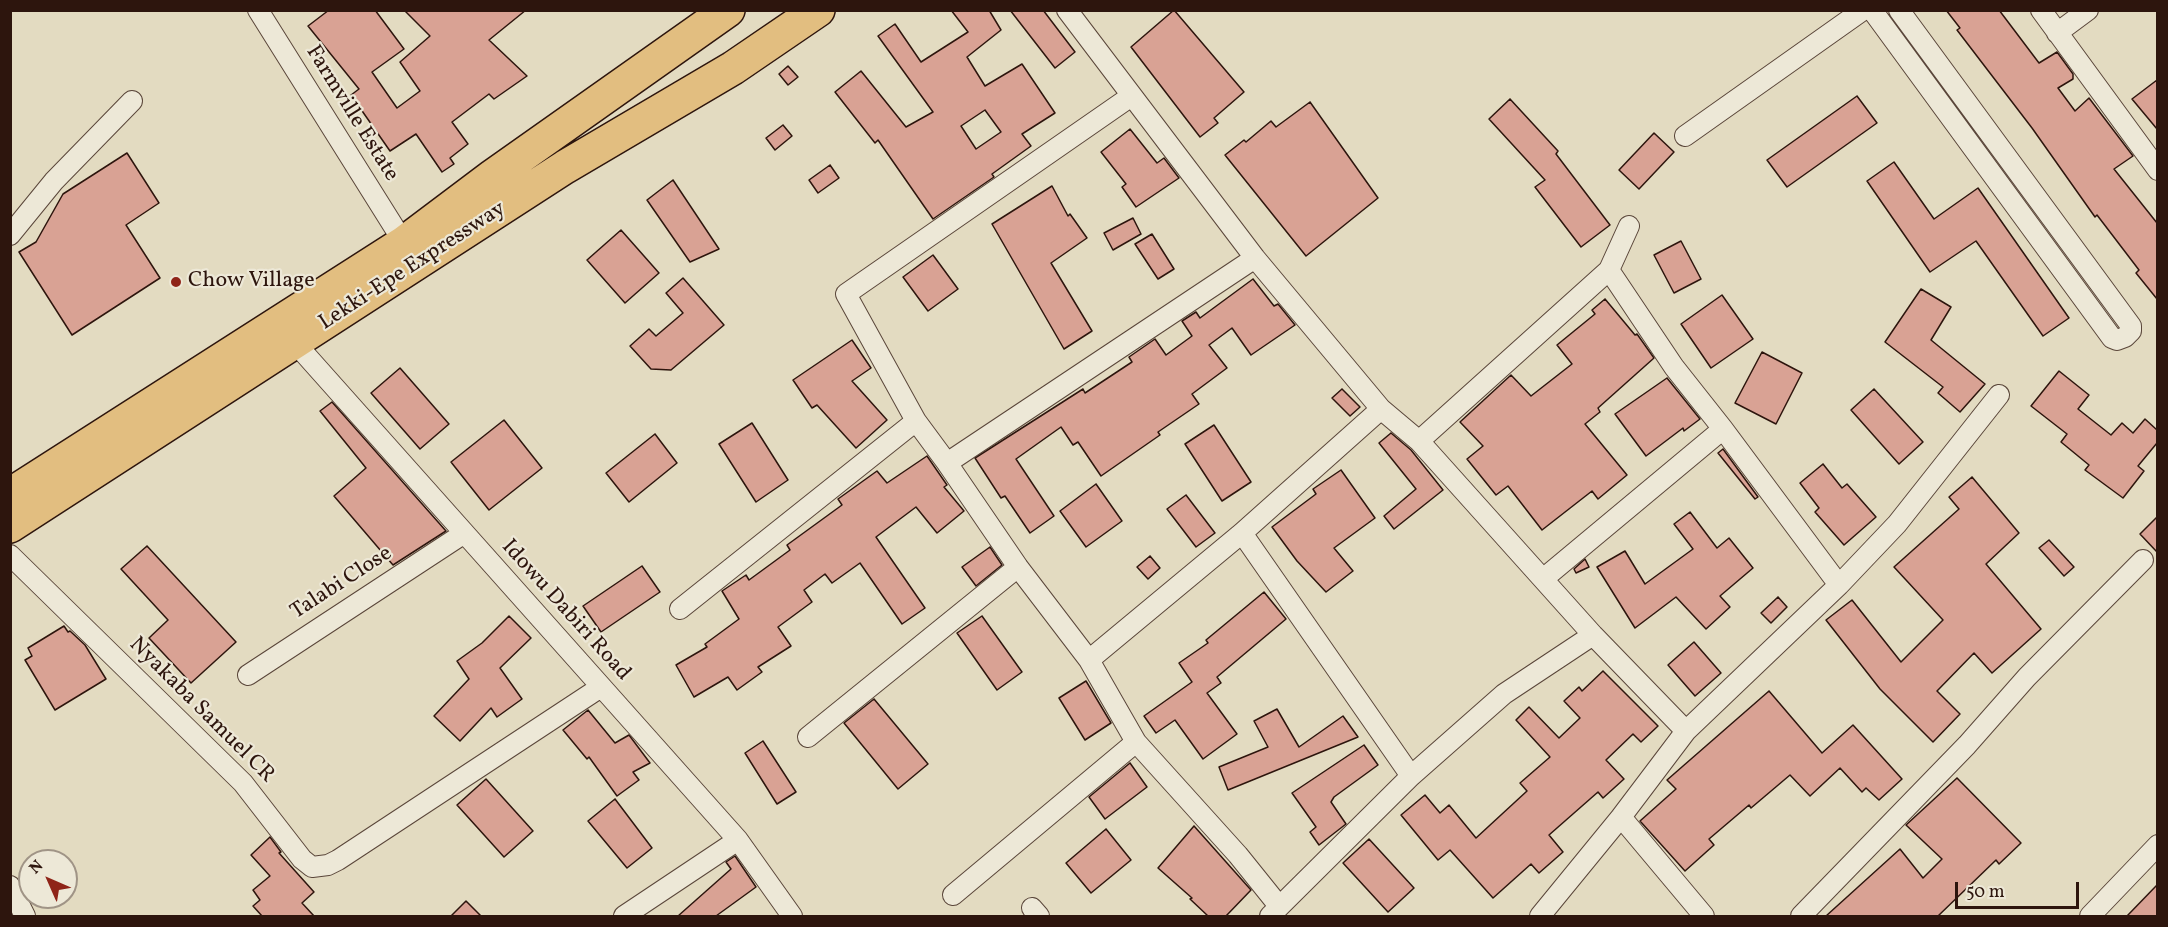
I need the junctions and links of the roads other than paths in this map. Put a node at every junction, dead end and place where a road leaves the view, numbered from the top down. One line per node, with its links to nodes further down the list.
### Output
1 (258, 10): 19 (street, Farmville Estate)
2 (818, 10): 11 (highway, Lekki-Epe Expressway)
3 (1067, 10): 13 (street)
4 (1863, 10): 15 (street)
5 (1872, 10): 6 (street)
6 (1899, 10)
7 (2041, 10): 10 (street)
8 (2088, 10): 10 (street)
9 (724, 15): 11 (highway); 12 (highway); 19 (highway, Lekki-Epe Expressway)
10 (2057, 33): 16 (street)
11 (764, 48): 12 (highway, Lekki-Epe Expressway)
12 (733, 68): 22 (highway, Lekki-Epe Expressway)
13 (1130, 97): 20 (street); 25 (street)
14 (132, 101): 18 (street)
15 (1685, 136)
16 (2157, 170)
17 (1629, 226): 21 (street)
18 (10, 235)
19 (404, 243): 29 (highway, Lekki-Epe Expressway)
20 (1255, 258): 24 (street); 28 (street)
21 (1609, 270): 26 (street); 27 (street)
22 (296, 344): 30 (highway, Lekki-Epe Expressway); 32 (street, Idowu Dabiri Road)
23 (1999, 395): 37 (street)
24 (1381, 409): 27 (street); 31 (street)
25 (916, 421): 28 (street); 38 (street)
26 (1723, 429): 36 (street); 37 (street)
27 (1419, 441): 36 (street)
28 (947, 463): 35 (street)
29 (10, 495)
30 (10, 526)
31 (1242, 533): 40 (street); 46 (street)
32 (463, 534): 41 (street, Talabi Close); 42 (street, Idowu Dabiri Road)
33 (10, 555): 42 (street, Nyakaba Samuel CR)
34 (2143, 560): 58 (street)
35 (1017, 567): 40 (street); 44 (street)
36 (1543, 579): 39 (street)
37 (1839, 585): 43 (street)
38 (680, 609)
39 (1593, 635): 43 (street); 46 (street)
40 (1089, 660): 45 (street)
41 (249, 675)
42 (602, 687): 48 (street, Idowu Dabiri Road)
43 (1686, 731): 47 (street)
44 (808, 736)
45 (1136, 742): 51 (street); 52 (street)
46 (1410, 776): 52 (street)
47 (1621, 817): 56 (street); 57 (street)
48 (738, 840): 54 (street); 55 (street, Idowu Dabiri Road)
49 (2157, 845): 59 (street)
50 (10, 886): 53 (street)
51 (953, 895)
52 (1274, 911)
53 (25, 916)
54 (624, 916)
55 (792, 916)
56 (1540, 916)
57 (1704, 916)
58 (1801, 916)
59 (2090, 916)

